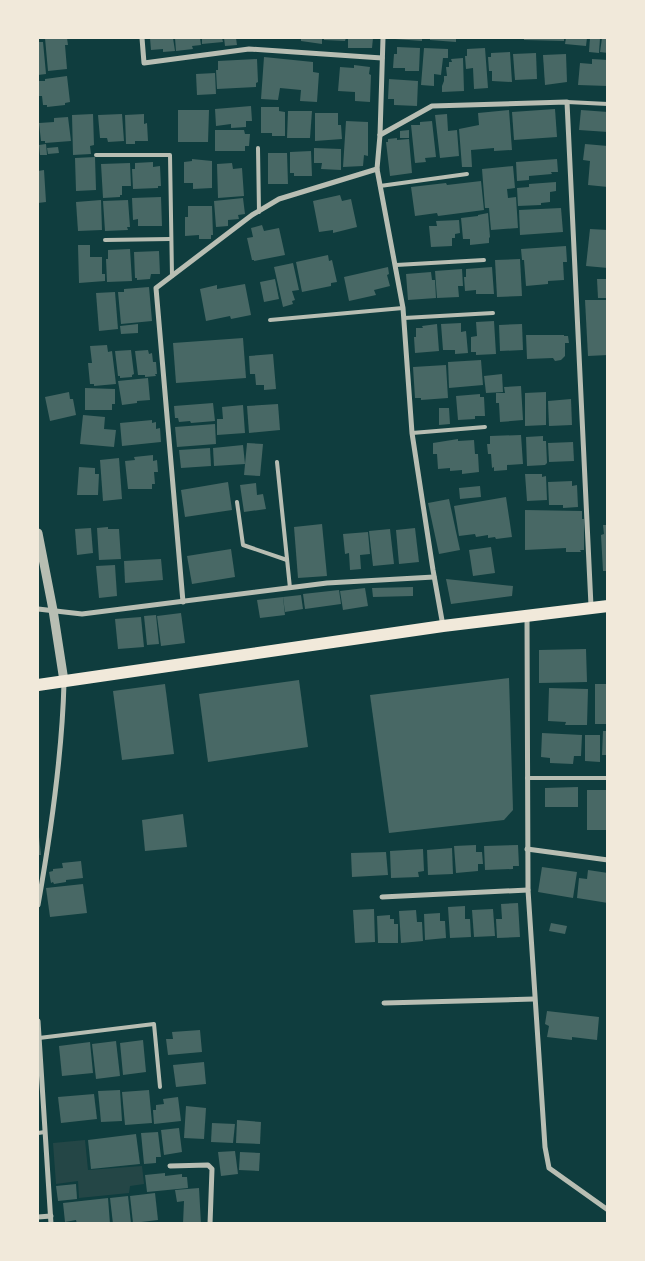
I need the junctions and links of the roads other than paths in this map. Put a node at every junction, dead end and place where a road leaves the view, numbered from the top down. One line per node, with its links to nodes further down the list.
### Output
1 (142, 38): 3 (street)
2 (383, 38): 3 (street)
3 (382, 58): 6 (street)
4 (567, 102): 5 (lane); 6 (street); 32 (street)
5 (608, 104)
6 (380, 135): 9 (street)
7 (258, 148): 12 (lane)
8 (96, 155): 13 (lane)
9 (377, 169): 11 (street); 12 (street)
10 (467, 174): 11 (lane)
11 (380, 186): 16 (street)
12 (259, 212): 17 (street)
13 (170, 239): 14 (lane); 17 (lane)
14 (105, 240)
15 (484, 260): 16 (lane)
16 (396, 265): 18 (street)
17 (172, 276): 30 (street)
18 (403, 308): 20 (street); 21 (lane)
19 (493, 313): 20 (lane)
20 (404, 318): 23 (street)
21 (270, 320)
22 (485, 427): 23 (lane)
23 (412, 433): 28 (street)
24 (277, 462): 27 (lane)
25 (237, 502): 27 (lane)
26 (38, 533): 34 (street)
27 (287, 560): 29 (lane)
28 (434, 577): 29 (street); 36 (street)
29 (290, 588): 30 (street)
30 (183, 602): 34 (street)
31 (608, 606): 32 (main road)
32 (591, 607): 35 (main road)
33 (38, 609): 34 (street)
34 (53, 610): 37 (street)
35 (527, 615): 36 (main road); 39 (street)
36 (444, 626): 37 (main road)
37 (64, 681): 38 (main road); 45 (street)
38 (38, 685)
39 (527, 778): 40 (lane); 41 (street)
40 (608, 778)
41 (527, 849): 42 (street); 43 (street)
42 (608, 860)
43 (528, 890): 44 (street); 46 (street)
44 (382, 897)
45 (38, 905)
46 (534, 999): 47 (street); 55 (street)
47 (384, 1003)
48 (38, 1021): 49 (street)
49 (39, 1038): 50 (street); 51 (lane)
50 (39, 1053): 52 (street)
51 (160, 1087)
52 (45, 1132): 53 (lane); 56 (street)
53 (38, 1133)
54 (170, 1166): 59 (street)
55 (608, 1210)
56 (50, 1216): 57 (street); 58 (street)
57 (38, 1217)
58 (51, 1224)
59 (210, 1224)

